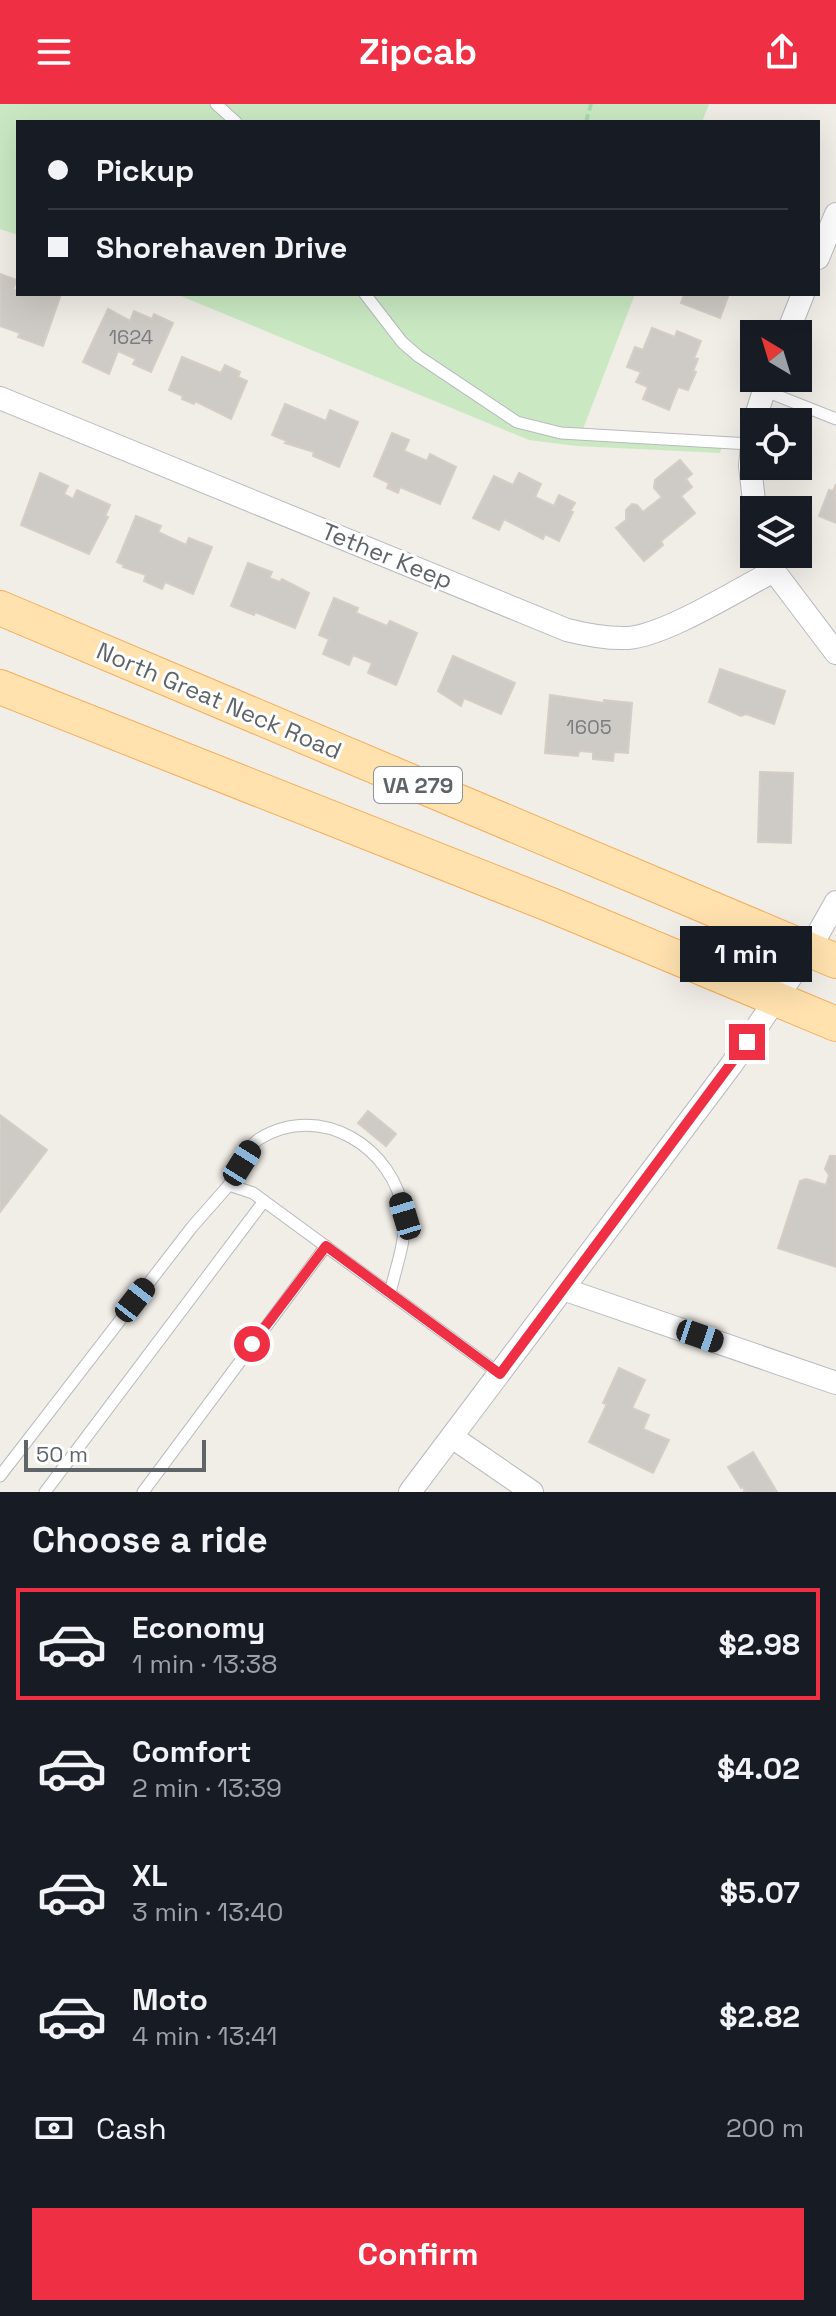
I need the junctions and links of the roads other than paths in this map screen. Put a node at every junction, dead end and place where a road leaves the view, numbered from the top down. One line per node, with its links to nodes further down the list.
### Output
1 (216, 104): 2 (lane)
2 (234, 120)
3 (836, 214): 4 (street)
4 (820, 253)
5 (367, 296): 11 (lane)
6 (802, 296): 7 (street)
7 (793, 320)
8 (782, 392): 10 (lane)
9 (0, 398): 12 (street, Tether Keep)
10 (836, 419)
11 (740, 430)
12 (761, 568)
13 (775, 568): 15 (street)
14 (0, 608): 18 (main road, North Great Neck Road / VA 279)
15 (836, 653)
16 (0, 687): 19 (main road, VA 279)
17 (836, 902): 18 (street)
18 (823, 956): 19 (street)
19 (777, 998): 20 (main road, VA 279); 24 (street)
20 (836, 1024)
21 (229, 1185): 22 (lane); 25 (lane); 29 (lane)
22 (264, 1201): 23 (lane); 30 (lane)
23 (326, 1246): 25 (lane); 31 (lane)
24 (563, 1289): 26 (street); 27 (street)
25 (390, 1293): 26 (lane)
26 (500, 1374): 28 (street)
27 (836, 1383)
28 (452, 1437): 32 (street); 33 (street)
29 (0, 1476)
30 (45, 1492)
31 (143, 1492)
32 (410, 1492)
33 (532, 1492)

